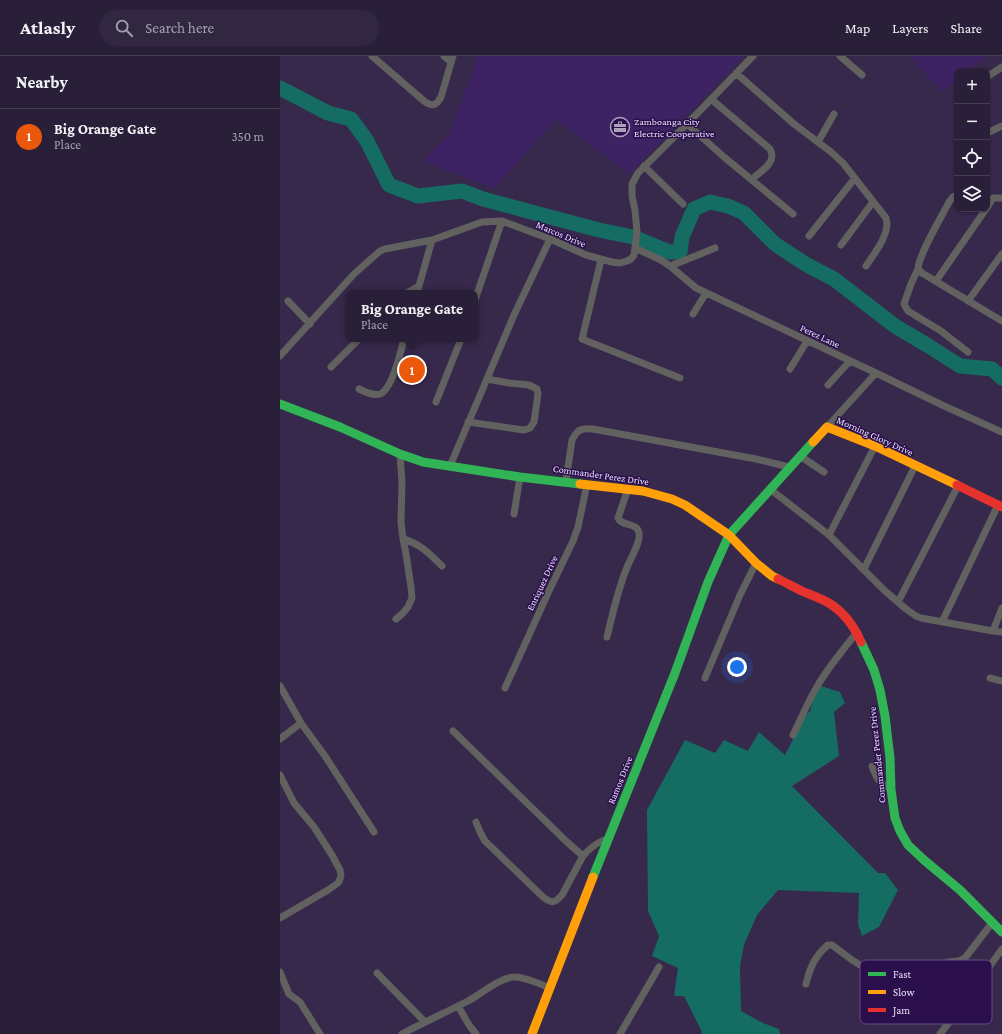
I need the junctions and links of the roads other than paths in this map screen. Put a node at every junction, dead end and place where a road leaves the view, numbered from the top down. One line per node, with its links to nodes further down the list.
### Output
1 (372, 56): 5 (street)
2 (444, 56): 5 (street)
3 (753, 56): 7 (street, Marcos Drive)
4 (840, 56): 8 (street)
5 (452, 59)
6 (1002, 67): 9 (street)
7 (736, 73): 10 (street, Marcos Drive); 15 (street)
8 (862, 75)
9 (990, 75)
10 (711, 99): 12 (street, Marcos Drive); 18 (street)
11 (834, 114): 15 (street)
12 (687, 124): 16 (street, Marcos Drive); 18 (street)
13 (1002, 126): 14 (street)
14 (990, 132)
15 (818, 142): 17 (street)
16 (644, 166): 23 (street); 31 (street, Marcos Drive)
17 (855, 178): 22 (street); 27 (street)
18 (752, 179): 25 (street)
19 (954, 196): 37 (street)
20 (990, 197): 21 (street)
21 (1002, 198)
22 (873, 202): 30 (street); 36 (street)
23 (683, 204)
24 (984, 212): 38 (street)
25 (793, 214)
26 (502, 222): 28 (street, Marcos Drive); 29 (street, Marcos Drive); 40 (street)
27 (809, 236)
28 (550, 239): 34 (street, Marcos Drive); 58 (street)
29 (432, 240): 39 (street); 46 (street, Marcos Drive)
30 (841, 245)
31 (635, 246): 34 (street, Marcos Drive); 35 (street, Perez Lane)
32 (715, 248): 35 (street)
33 (1002, 254): 43 (street)
34 (601, 260): 57 (street)
35 (670, 266): 41 (street, Perez Lane)
36 (866, 266)
37 (918, 269): 38 (street); 51 (street)
38 (936, 281): 43 (street)
39 (418, 289)
40 (478, 291)
41 (706, 293): 44 (street); 47 (street, Perez Lane)
42 (288, 301): 46 (street)
43 (968, 302): 45 (street)
44 (693, 314)
45 (1002, 321)
46 (310, 324): 52 (street, Marcos Drive)
47 (807, 341): 53 (street, Perez Lane); 55 (street)
48 (357, 342): 54 (street)
49 (403, 342): 60 (street)
50 (460, 342): 61 (street)
51 (968, 352)
52 (280, 356)
53 (850, 361): 56 (street, Perez Lane); 59 (street)
54 (331, 367)
55 (790, 369)
56 (876, 372): 64 (street); 65 (street, Perez Lane)
57 (680, 378)
58 (487, 379): 63 (street); 63 (street)
59 (828, 385)
60 (359, 389)
61 (436, 402)
62 (280, 404): 67 (street, Commander Perez Drive)
63 (468, 422): 69 (street)
64 (827, 427): 66 (street, Morning Glory Drive); 68 (street, Morning Glory Drive)
65 (1002, 432)
66 (875, 446): 70 (street, Morning Glory Drive); 82 (street)
67 (400, 454): 69 (street, Commander Perez Drive); 83 (street)
68 (800, 456): 71 (street, Morning Glory Drive); 72 (street)
69 (450, 466): 73 (street, Commander Perez Drive)
70 (915, 466): 76 (street, Morning Glory Drive); 86 (street)
71 (789, 467): 74 (street); 78 (street, Morning Glory Drive)
72 (824, 472)
73 (520, 477): 74 (street, Commander Perez Drive); 80 (street)
74 (566, 481): 75 (street, Commander Perez Drive)
75 (587, 484): 77 (street, Commander Perez Drive); 99 (street, Enriquez Drive)
76 (958, 486): 79 (street, Morning Glory Drive); 87 (street)
77 (628, 489): 81 (street, Commander Perez Drive); 94 (street)
78 (770, 489): 81 (street, Morning Glory Drive); 82 (street)
79 (1000, 506): 90 (street)
80 (514, 514)
81 (729, 535): 84 (street, Commander Perez Drive); 109 (street, Ramos Drive)
82 (829, 535): 86 (street)
83 (402, 539): 85 (street); 89 (street)
84 (756, 564): 92 (street, Commander Perez Drive); 95 (street)
85 (442, 566)
86 (864, 569): 87 (street)
87 (898, 602): 90 (street)
88 (1002, 608): 91 (street)
89 (396, 619)
90 (942, 622): 91 (street)
91 (992, 631): 93 (street)
92 (857, 632): 102 (street); 106 (street, Commander Perez Drive)
93 (1002, 632)
94 (607, 637)
95 (705, 678)
96 (990, 678): 97 (street)
97 (1002, 681)
98 (280, 686): 100 (street)
99 (504, 688)
100 (301, 723): 103 (street); 108 (street)
101 (453, 731): 110 (street)
102 (793, 735)
103 (280, 740)
104 (872, 766): 106 (street)
105 (280, 775): 111 (street)
106 (891, 789): 112 (street, Commander Perez Drive)
107 (476, 822): 110 (street)
108 (374, 832)
109 (607, 839): 110 (street); 122 (street, Ramos Drive)
110 (583, 856)
111 (280, 918)
112 (992, 923): 113 (street, Commander Perez Drive); 115 (street)
113 (1002, 932)
114 (1002, 949): 116 (street)
115 (961, 960)
116 (992, 963)
117 (860, 965): 121 (street)
118 (659, 967): 130 (street)
119 (280, 972): 126 (street)
120 (377, 973): 124 (street)
121 (806, 984)
122 (550, 988): 123 (street); 129 (street, Ramos Drive)
123 (458, 1006): 124 (street); 128 (street)
124 (425, 1022): 127 (street)
125 (948, 1024): 131 (street)
126 (320, 1034)
127 (402, 1034)
128 (476, 1034)
129 (532, 1034)
130 (620, 1034)
131 (940, 1034)

